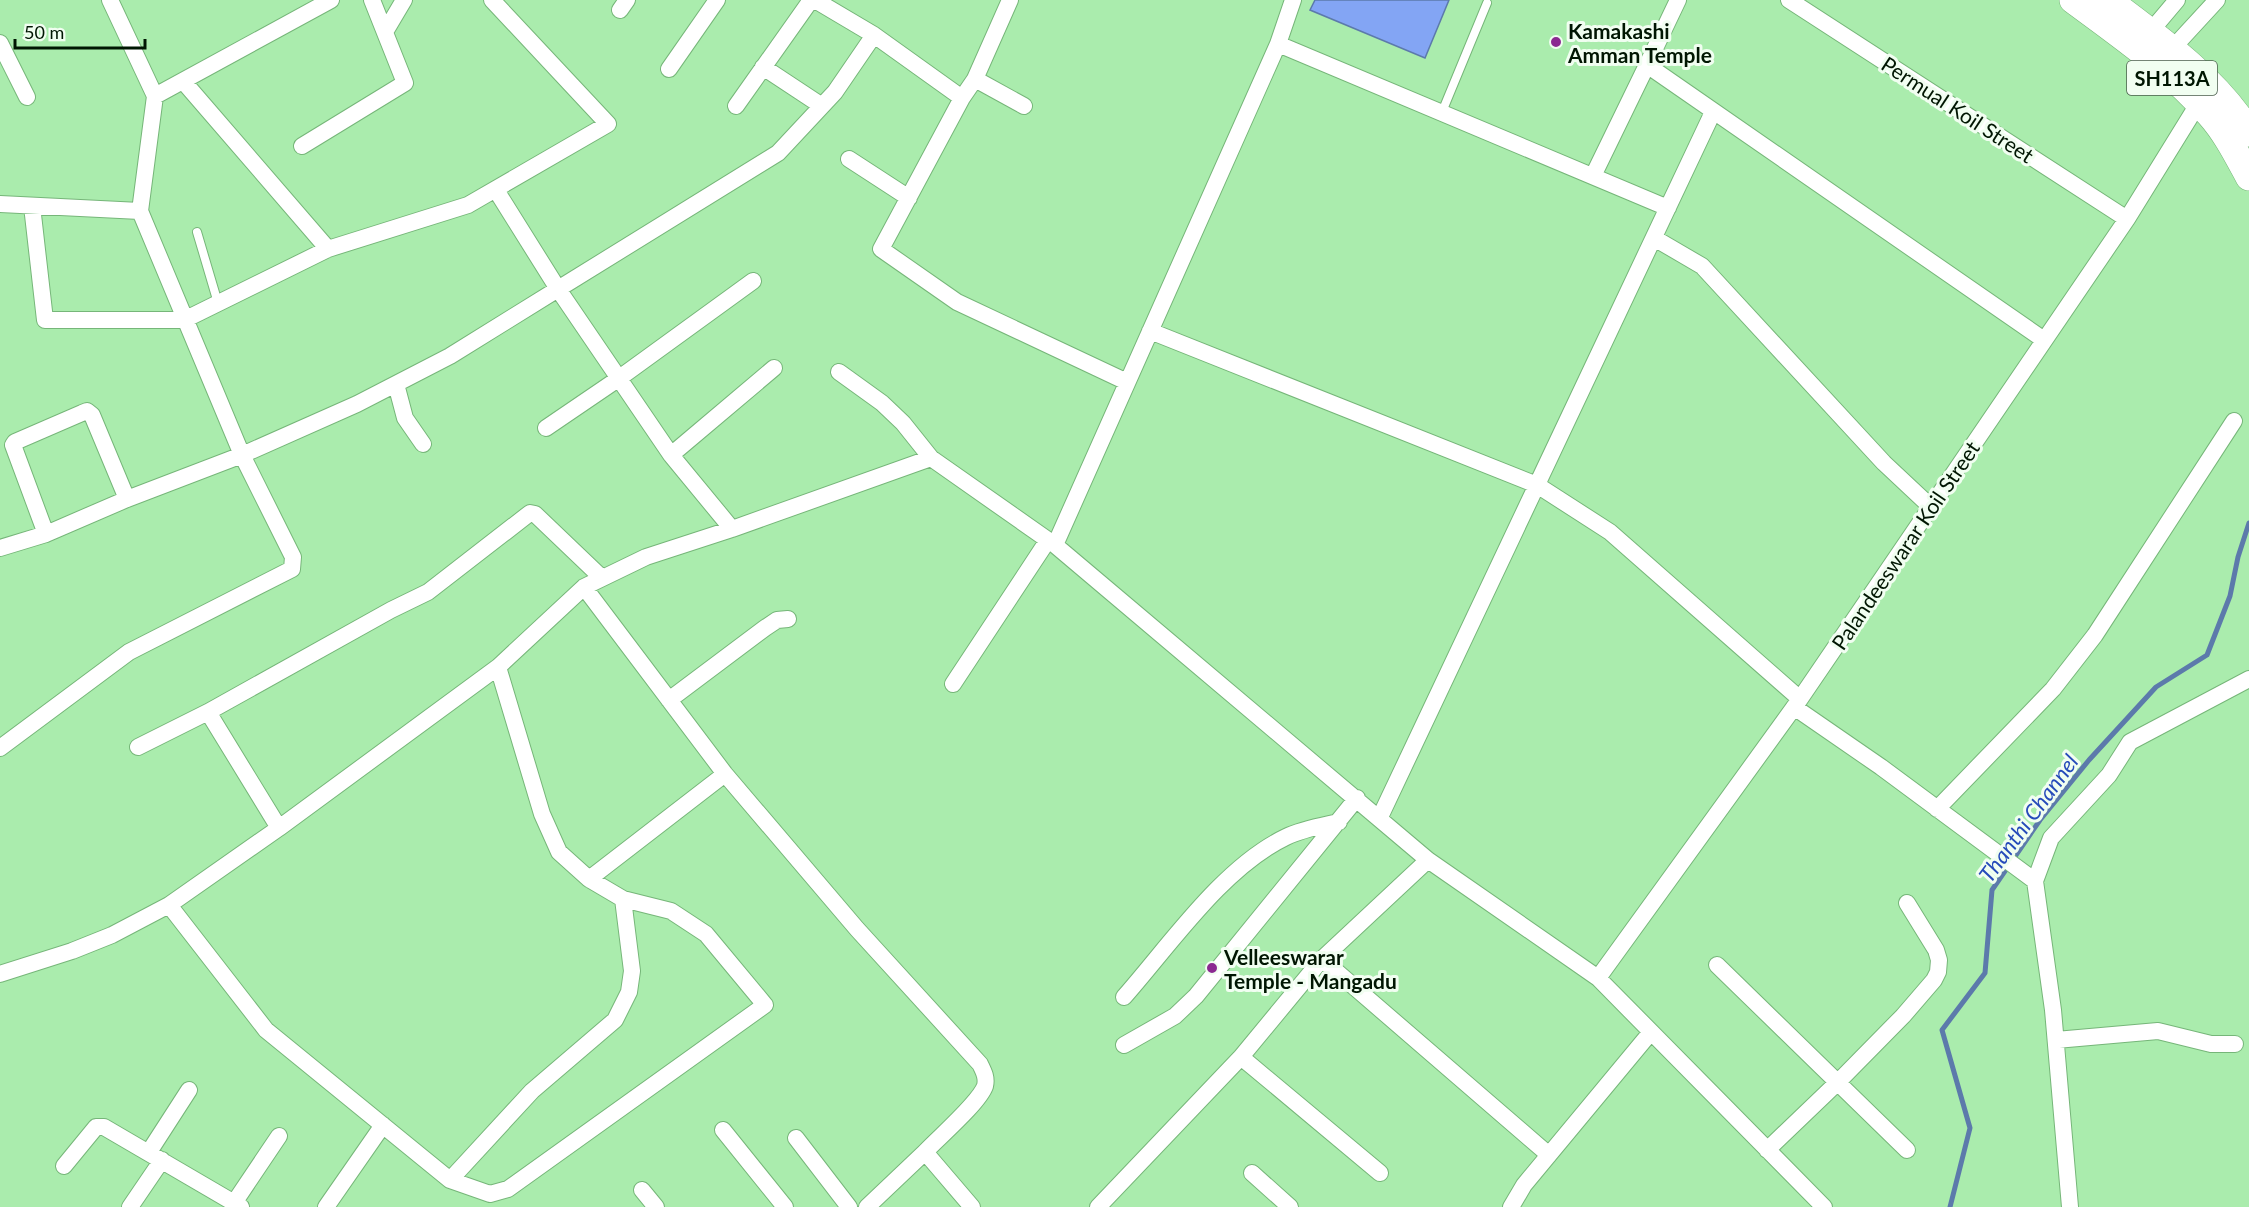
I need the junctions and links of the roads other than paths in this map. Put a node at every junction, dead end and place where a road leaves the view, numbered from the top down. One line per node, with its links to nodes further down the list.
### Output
1 (110, 0): 29 (street)
2 (331, 0): 27 (street)
3 (372, 0): 17 (street)
4 (404, 0): 17 (street)
5 (492, 0): 42 (street)
6 (717, 0): 25 (street)
7 (813, 0): 19 (street); 24 (street)
8 (1010, 0): 26 (street)
9 (1293, 0): 21 (street)
10 (1678, 0): 23 (street)
11 (1789, 0): 48 (street, Permual Koil Street)
12 (2073, 0): 28 (main road, SH113A)
13 (2108, 0): 18 (main road, SH113A)
14 (2177, 0): 18 (street)
15 (2217, 0): 22 (street)
16 (1487, 3): 35 (lane)
17 (385, 32): 38 (street)
18 (2150, 32): 22 (main road, SH113A)
19 (874, 35): 31 (street); 33 (street)
20 (0, 43): 30 (street)
21 (1278, 44): 35 (street); 56 (street)
22 (2171, 50): 28 (main road, SH113A)
23 (1647, 65): 36 (street); 40 (street)
24 (763, 67): 32 (street); 33 (street)
25 (669, 69)
26 (975, 79): 31 (street); 34 (street)
27 (183, 81): 29 (street); 51 (street)
28 (2205, 94): 37 (main road, SH113A); 41 (main road, SH113A); 48 (street, Palandeeswarar Koil Street)
29 (155, 96): 47 (street)
30 (27, 97)
31 (962, 98): 43 (street)
32 (736, 105)
33 (822, 106): 53 (street)
34 (1023, 106)
35 (1442, 112): 40 (street)
36 (1713, 112): 46 (street); 57 (street)
37 (2249, 133)
38 (302, 146)
39 (849, 159): 43 (street)
40 (1593, 176): 46 (street)
41 (2249, 177)
42 (496, 190): 51 (street); 53 (street)
43 (909, 198): 61 (street)
44 (0, 204): 45 (street)
45 (32, 206): 47 (street); 55 (street)
46 (1668, 208): 50 (street)
47 (140, 211): 55 (street)
48 (2127, 219): 57 (street, Palandeeswarar Koil Street)
49 (197, 232): 54 (lane)
50 (1654, 238): 69 (street); 71 (street)
51 (328, 249): 54 (street)
52 (753, 281): 60 (street)
53 (558, 289): 60 (street); 62 (street)
54 (218, 303): 55 (street)
55 (184, 320): 66 (street)
56 (1150, 331): 61 (street); 69 (street)
57 (2044, 340): 71 (street, Palandeeswarar Koil Street)
58 (774, 368): 67 (street)
59 (839, 372): 68 (street)
60 (618, 379): 64 (street); 67 (street)
61 (1127, 382): 74 (street)
62 (396, 384): 65 (street); 66 (street)
63 (2234, 420): 89 (street)
64 (546, 428)
65 (423, 444)
66 (242, 455): 70 (street); 86 (street)
67 (671, 455): 72 (street)
68 (931, 458): 72 (street); 74 (street)
69 (1537, 485): 83 (street); 90 (street)
70 (127, 499): 73 (street); 73 (street)
71 (1931, 507): 83 (street, Palandeeswarar Koil Street)
72 (732, 529): 76 (street)
73 (46, 534): 75 (street)
74 (1051, 542): 81 (street); 88 (street)
75 (0, 548)
76 (602, 578): 77 (street); 84 (street)
77 (584, 587): 79 (street); 82 (street)
78 (788, 619): 82 (street)
79 (498, 667): 92 (street); 94 (street)
80 (2249, 679): 95 (street)
81 (953, 684)
82 (669, 700): 87 (street)
83 (1797, 703): 89 (street); 102 (street, Palandeeswarar Koil Street)
84 (208, 712): 85 (street); 92 (street)
85 (138, 747)
86 (0, 748)
87 (725, 774): 94 (street); 117 (street)
88 (1357, 798): 90 (street); 91 (street)
89 (1937, 809): 95 (street)
90 (1380, 818): 93 (street)
91 (1339, 822): 103 (street); 107 (street)
92 (279, 828): 98 (street)
93 (1428, 860): 99 (street); 102 (street)
94 (589, 879): 96 (street)
95 (2035, 881): 105 (street)
96 (623, 899): 123 (street); 123 (street)
97 (1907, 903): 109 (street)
98 (169, 905): 101 (street); 111 (street)
99 (1322, 959): 108 (street); 118 (street)
100 (1717, 964): 109 (street)
101 (0, 974)
102 (1598, 978): 104 (street)
103 (1125, 997)
104 (1651, 1032): 115 (street); 118 (street)
105 (2056, 1040): 106 (street); 137 (street)
106 (2235, 1044)
107 (1124, 1045)
108 (1241, 1057): 122 (street); 133 (street)
109 (1838, 1082): 115 (street); 116 (street)
110 (189, 1090): 119 (street)
111 (383, 1125): 123 (street); 127 (street)
112 (723, 1130): 129 (street)
113 (279, 1136): 125 (street)
114 (796, 1138): 130 (street)
115 (1767, 1150): 136 (street)
116 (1906, 1150)
117 (925, 1152): 131 (street); 132 (street)
118 (1549, 1155): 135 (street)
119 (156, 1156): 120 (street); 125 (street); 126 (street)
120 (64, 1166)
121 (1252, 1173): 134 (street)
122 (1380, 1173)
123 (450, 1180)
124 (642, 1190): 128 (street)
125 (237, 1205)
126 (130, 1207)
127 (326, 1207)
128 (656, 1207)
129 (785, 1207)
130 (849, 1207)
131 (867, 1207)
132 (972, 1207)
133 (1098, 1207)
134 (1290, 1207)
135 (1511, 1207)
136 (1824, 1207)
137 (2070, 1207)

